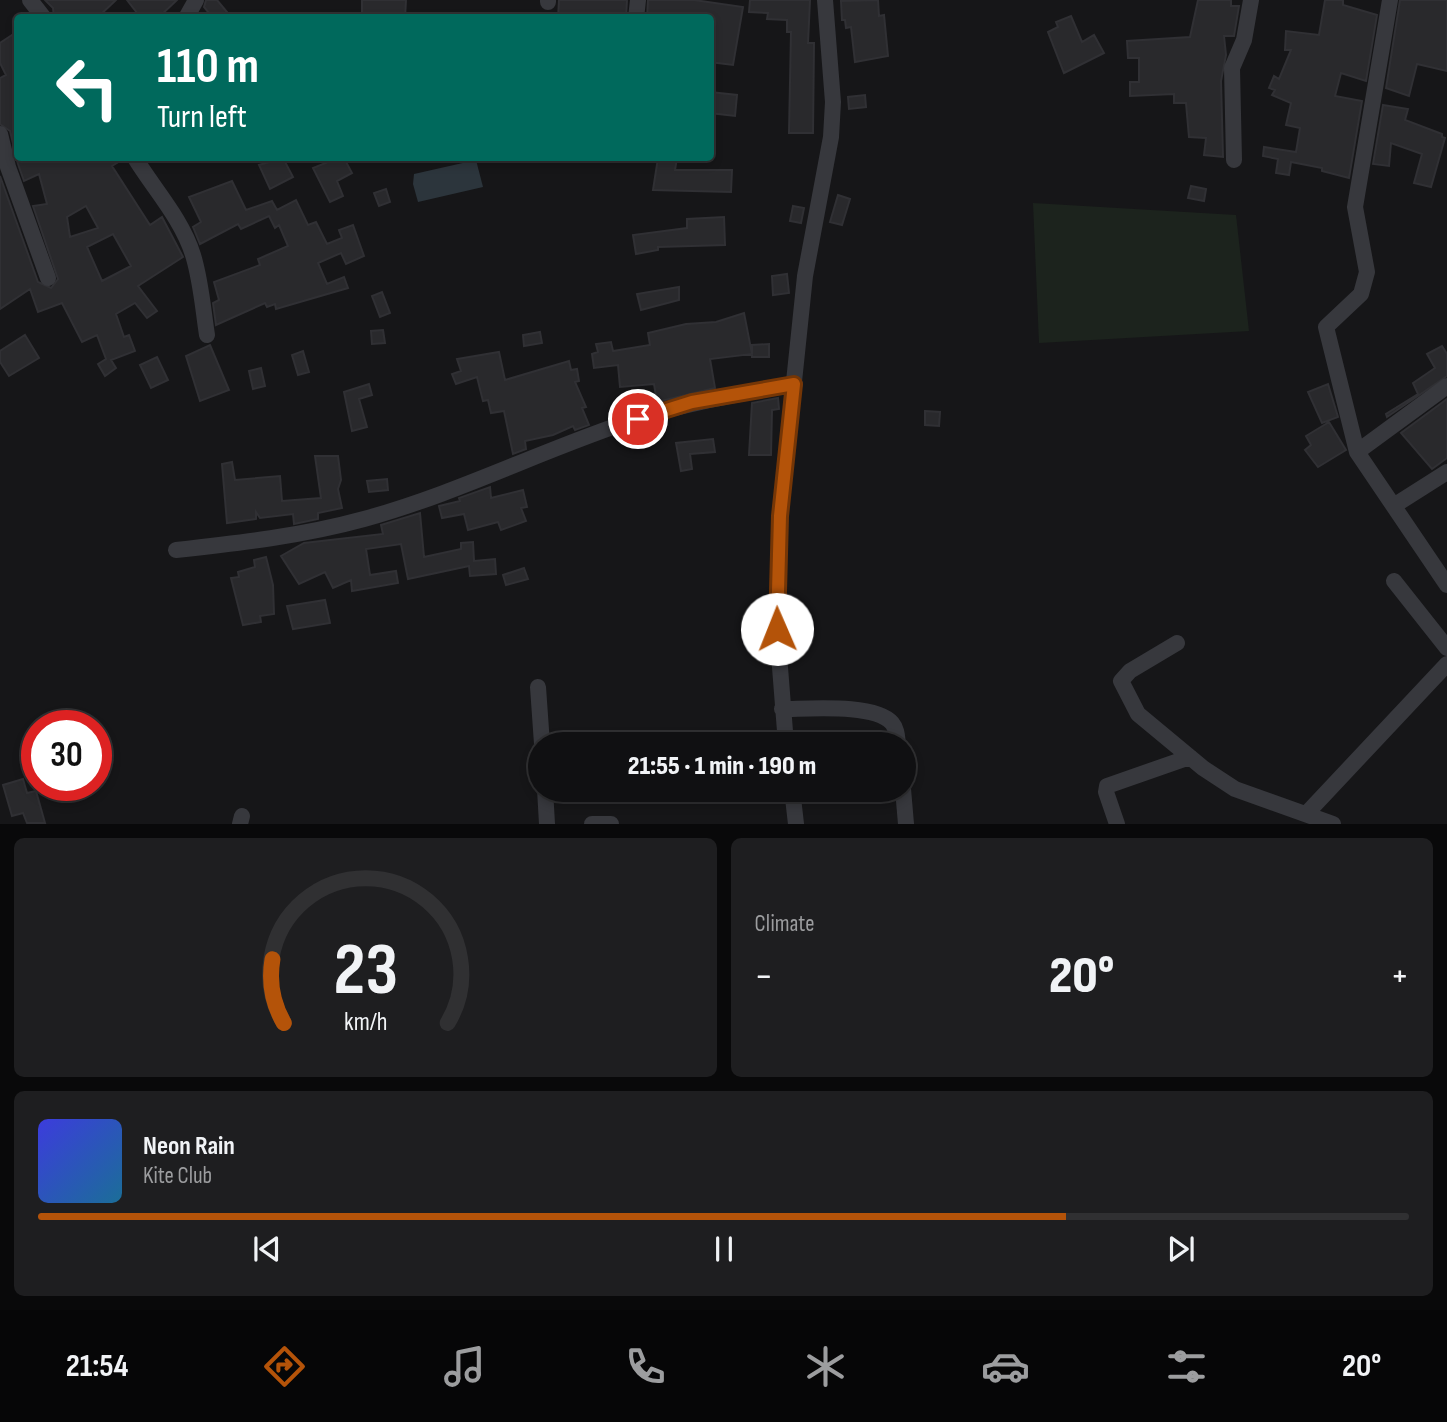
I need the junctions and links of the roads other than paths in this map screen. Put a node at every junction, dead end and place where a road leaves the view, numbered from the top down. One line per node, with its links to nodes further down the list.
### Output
1 (30, 0): 5 (street)
2 (825, 0): 11 (street)
3 (1251, 0): 7 (street)
4 (1390, 0): 13 (street)
5 (41, 14)
6 (0, 134): 9 (street)
7 (1234, 160)
8 (137, 161): 10 (street)
9 (48, 278)
10 (208, 335)
11 (794, 384): 16 (street); 23 (street)
12 (1447, 386): 13 (street)
13 (1357, 452): 15 (street)
14 (1447, 472): 15 (street)
15 (1395, 505): 18 (street)
16 (176, 550)
17 (1394, 581): 20 (street)
18 (1447, 585)
19 (1177, 643): 27 (street)
20 (1447, 648)
21 (1447, 664): 31 (street)
22 (538, 687): 24 (street)
23 (782, 709): 25 (street); 26 (street)
24 (541, 732)
25 (785, 732)
26 (896, 732)
27 (1190, 757): 31 (street); 37 (street)
28 (546, 802): 32 (street)
29 (793, 802): 35 (street)
30 (904, 802): 36 (street)
31 (1308, 812): 38 (street)
32 (547, 824)
33 (592, 824): 34 (street)
34 (611, 824)
35 (796, 824)
36 (906, 824)
37 (1116, 824)
38 (1333, 824)

